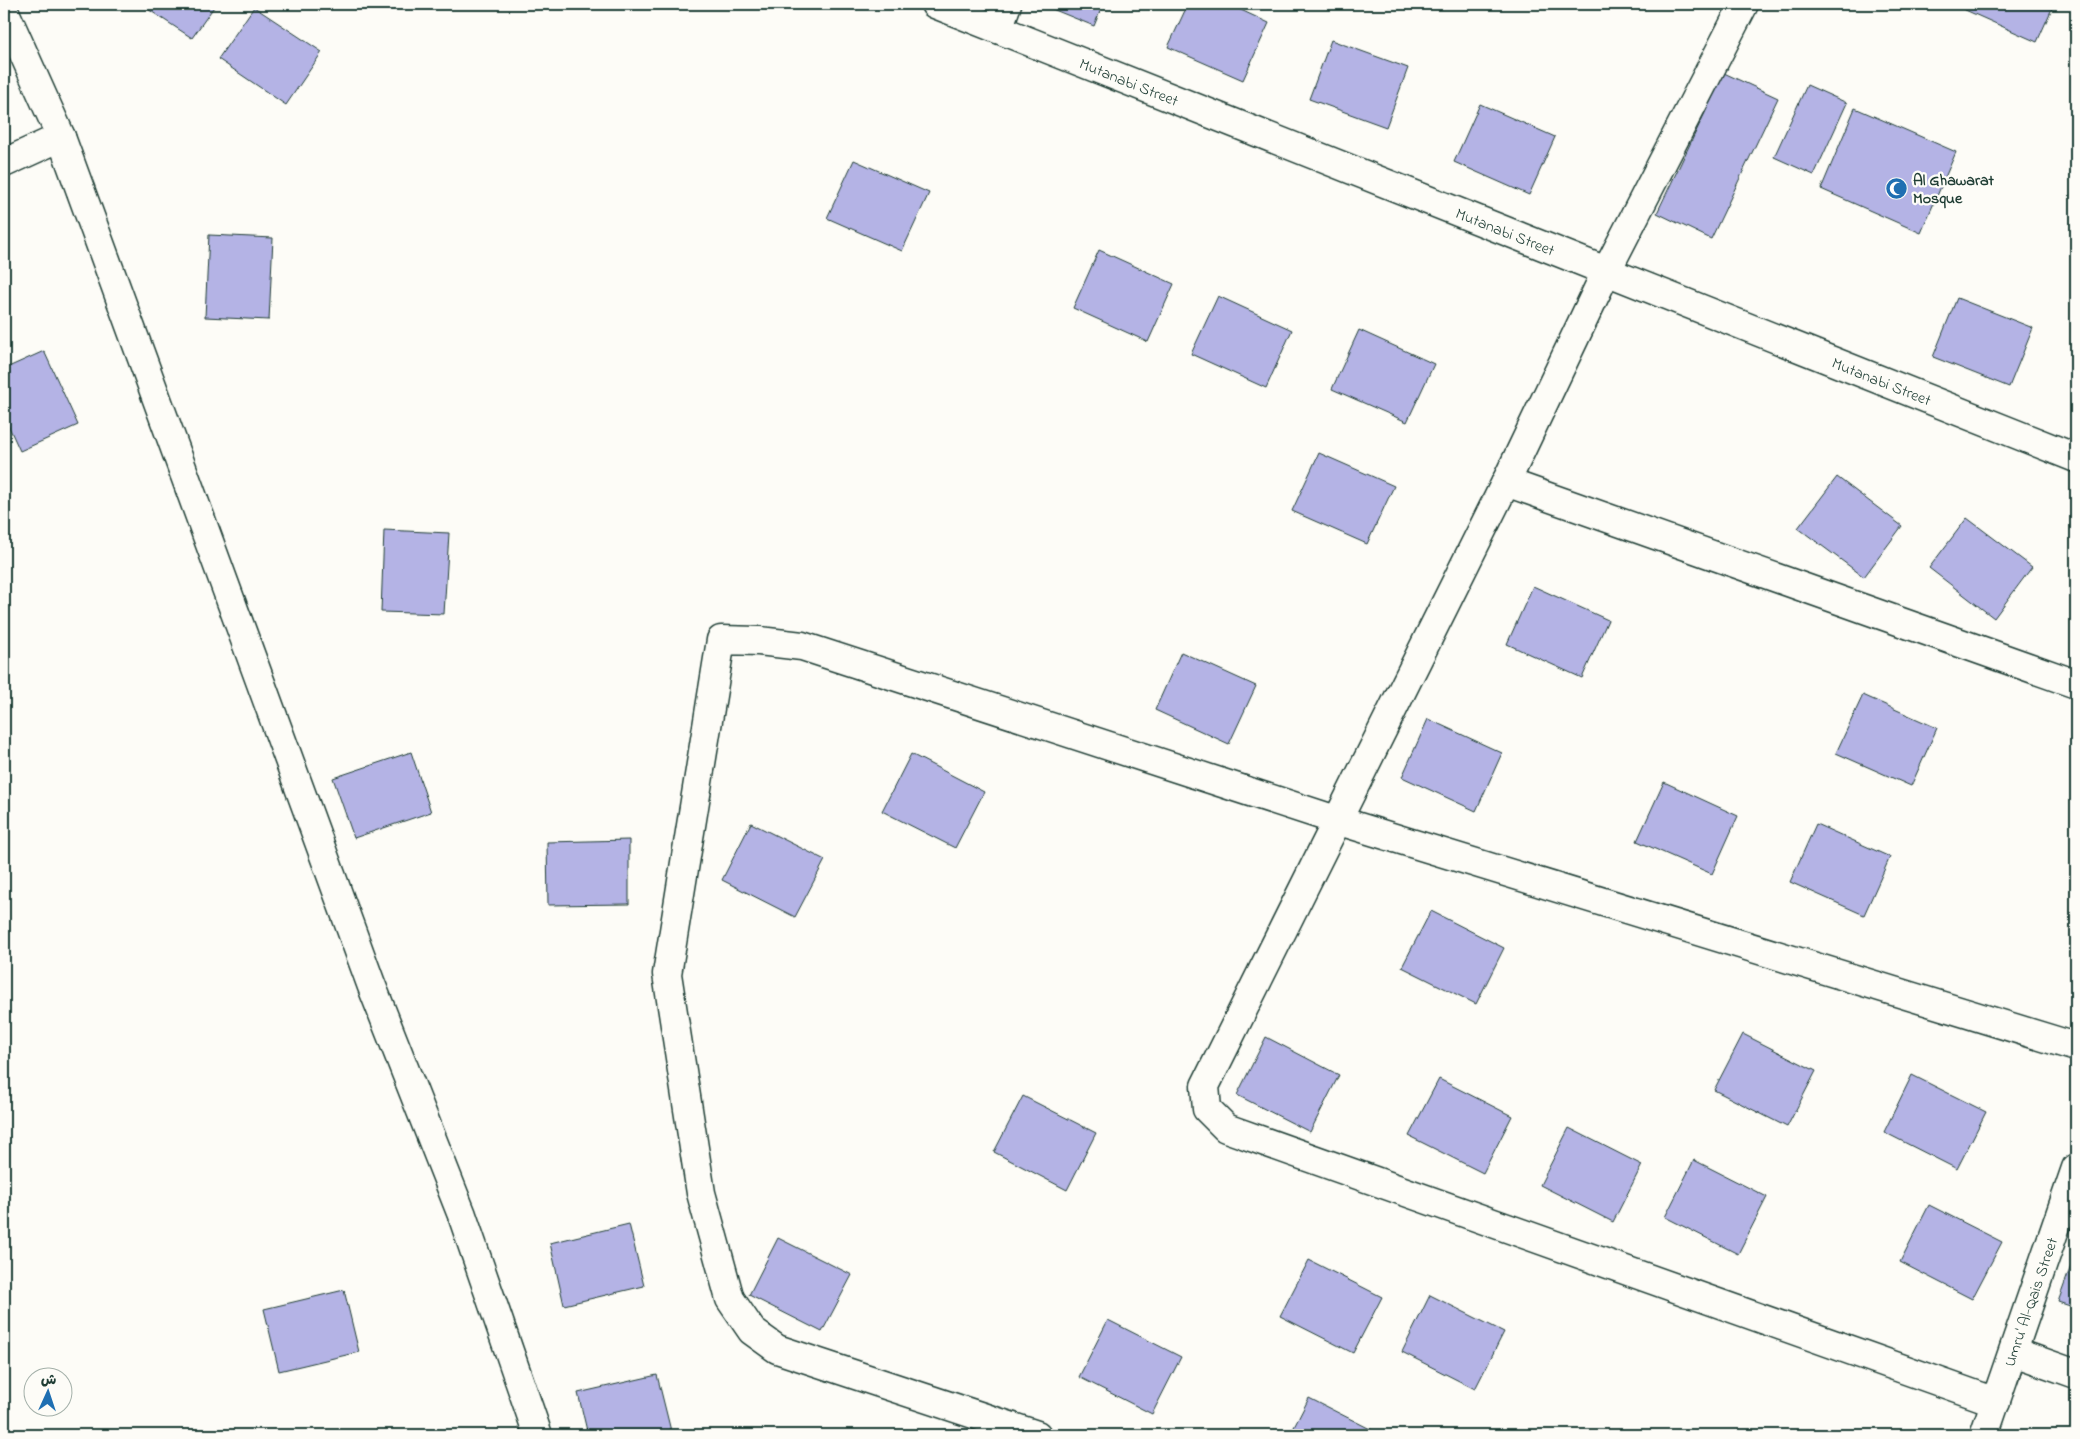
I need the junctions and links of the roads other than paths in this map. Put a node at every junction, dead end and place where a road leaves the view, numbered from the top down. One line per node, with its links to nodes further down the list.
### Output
1 (935, 4): 5 (street, Mutanabi Street)
2 (1007, 4): 5 (street)
3 (1744, 4): 8 (street)
4 (4, 10): 6 (street)
5 (998, 28): 8 (street, Mutanabi Street)
6 (61, 137): 7 (street); 18 (street)
7 (4, 164)
8 (1607, 270): 9 (street, Mutanabi Street); 10 (street)
9 (2076, 458)
10 (1506, 482): 11 (street); 12 (street)
11 (2076, 684)
12 (1336, 820): 13 (street); 17 (street); 19 (street)
13 (2076, 1047)
14 (2076, 1168): 15 (street, Umru' Al-Qais Street)
15 (2014, 1352): 16 (street); 17 (street, Umru' Al-Qais Street)
16 (2076, 1374)
17 (1996, 1402): 20 (street, Umru' Al-Qais Street)
18 (538, 1435)
19 (1037, 1435)
20 (1984, 1435)

